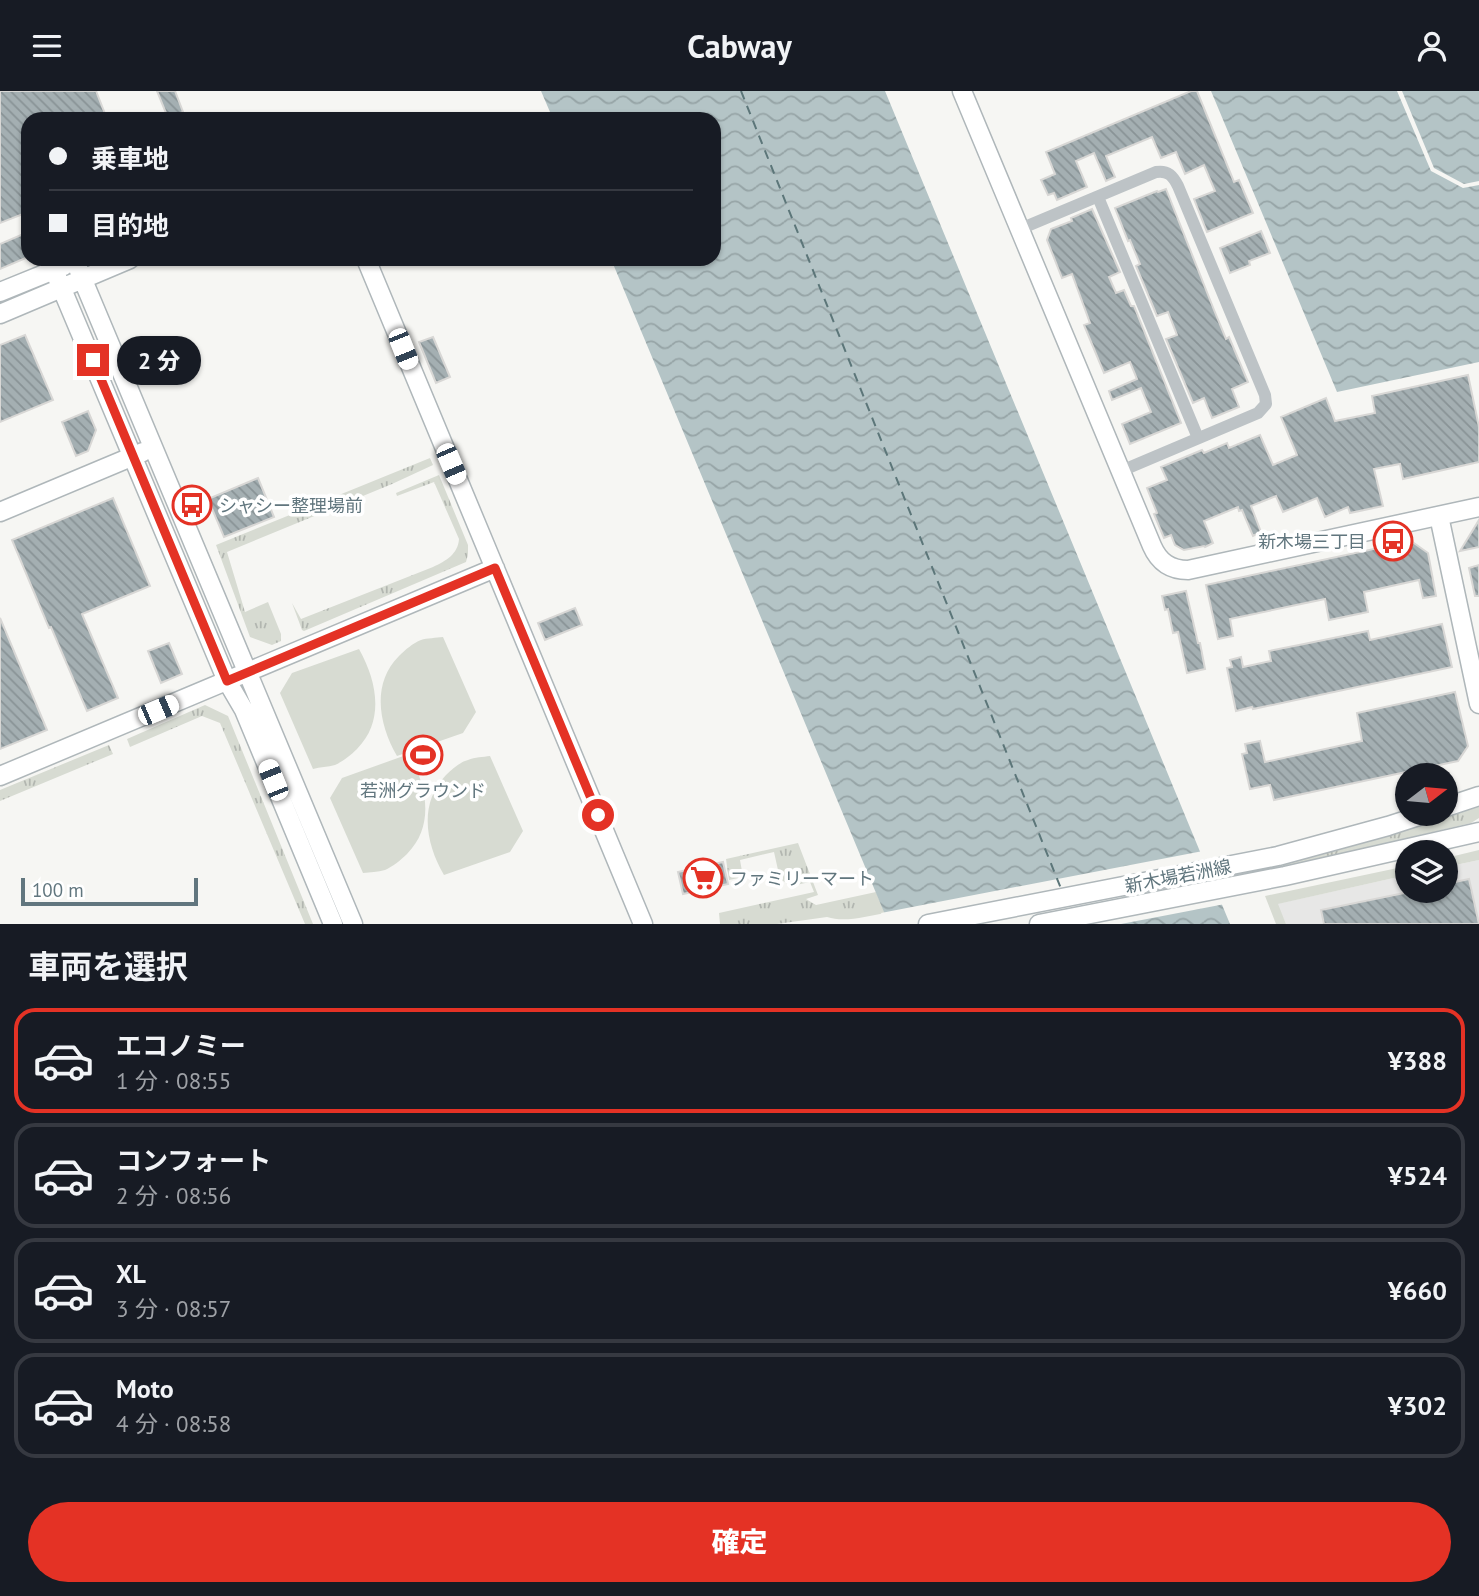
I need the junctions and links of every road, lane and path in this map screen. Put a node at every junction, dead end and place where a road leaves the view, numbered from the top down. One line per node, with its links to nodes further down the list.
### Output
1 (962, 91): 3 (street)
2 (1098, 197): 3 (street); 13 (street); 13 (street)
3 (1020, 229): 16 (street)
4 (64, 266): 8 (street)
5 (79, 266): 9 (street)
6 (113, 266): 9 (street)
7 (369, 266): 20 (street)
8 (54, 270): 10 (street); 11 (street)
9 (82, 279): 10 (street); 14 (street)
10 (62, 288): 12 (street); 15 (street)
11 (0, 292)
12 (0, 314)
13 (1198, 438): 16 (street)
14 (153, 448): 15 (street); 21 (street)
15 (133, 457): 18 (street); 22 (street)
16 (1121, 471): 19 (street)
17 (1479, 507): 19 (street)
18 (0, 512)
19 (1440, 516): 23 (street)
20 (495, 568): 21 (street); 31 (street)
21 (248, 672): 22 (street); 30 (street)
22 (227, 681): 24 (street); 29 (street)
23 (1479, 703)
24 (0, 776)
25 (1479, 796): 26 (street)
26 (1458, 803)
27 (1395, 824): 32 (street, 新木場若洲線)
28 (1479, 832): 33 (street, 新木場若洲線)
29 (333, 924)
30 (353, 924)
31 (643, 924)
32 (928, 924)
33 (1039, 924)

